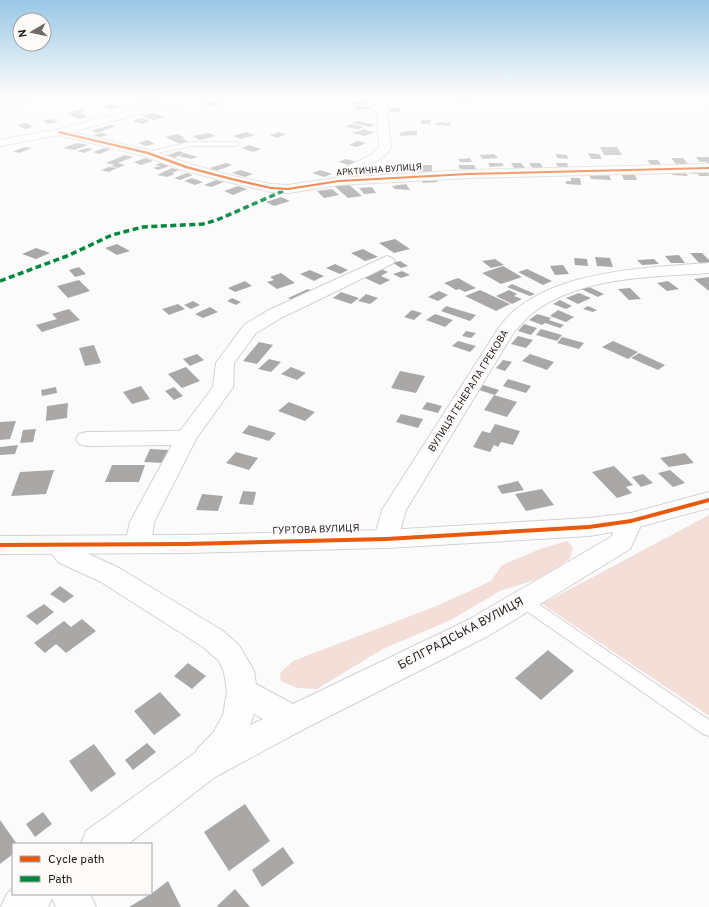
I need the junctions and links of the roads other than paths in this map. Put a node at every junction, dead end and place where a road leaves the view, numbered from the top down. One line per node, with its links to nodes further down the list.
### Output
1 (20, 139): 4 (street)
2 (90, 139): 6 (street, АРКТИЧНА ВУЛИЦЯ)
3 (384, 139): 8 (street, АРКТИЧНА ВУЛИЦЯ)
4 (0, 143)
5 (237, 144): 6 (lane)
6 (148, 153): 8 (street, АРКТИЧНА ВУЛИЦЯ)
7 (709, 168): 8 (street, АРКТИЧНА ВУЛИЦЯ)
8 (339, 181)
9 (387, 262): 11 (street)
10 (709, 268): 15 (street, ВУЛИЦЯ ГЕНЕРАЛА ГРЕКОВА)
11 (186, 438): 12 (street); 16 (street)
12 (87, 439)
13 (709, 500): 14 (street)
14 (631, 520): 15 (street, ГУРТОВА ВУЛИЦЯ); 19 (street, БЄЛГРАДСЬКА ВУЛИЦЯ)
15 (386, 538): 16 (street, ГУРТОВА ВУЛИЦЯ)
16 (138, 544): 18 (street, ГУРТОВА ВУЛИЦЯ)
17 (0, 545): 18 (street, ГУРТОВА ВУЛИЦЯ)
18 (59, 545): 20 (street, БЄЛГРАДСЬКА ВУЛИЦЯ)
19 (523, 601): 21 (street, БЄЛГРАДСЬКА ВУЛИЦЯ); 22 (lane)
20 (242, 692): 21 (street); 23 (street, БЄЛГРАДСЬКА ВУЛИЦЯ)
21 (294, 719): 23 (street, БЄЛГРАДСЬКА ВУЛИЦЯ)
22 (709, 729)
23 (203, 766): 24 (street, БЄЛГРАДСЬКА ВУЛИЦЯ)
24 (100, 843)
25 (34, 895): 27 (street)
26 (70, 895): 28 (street)
27 (20, 907)
28 (77, 907)

